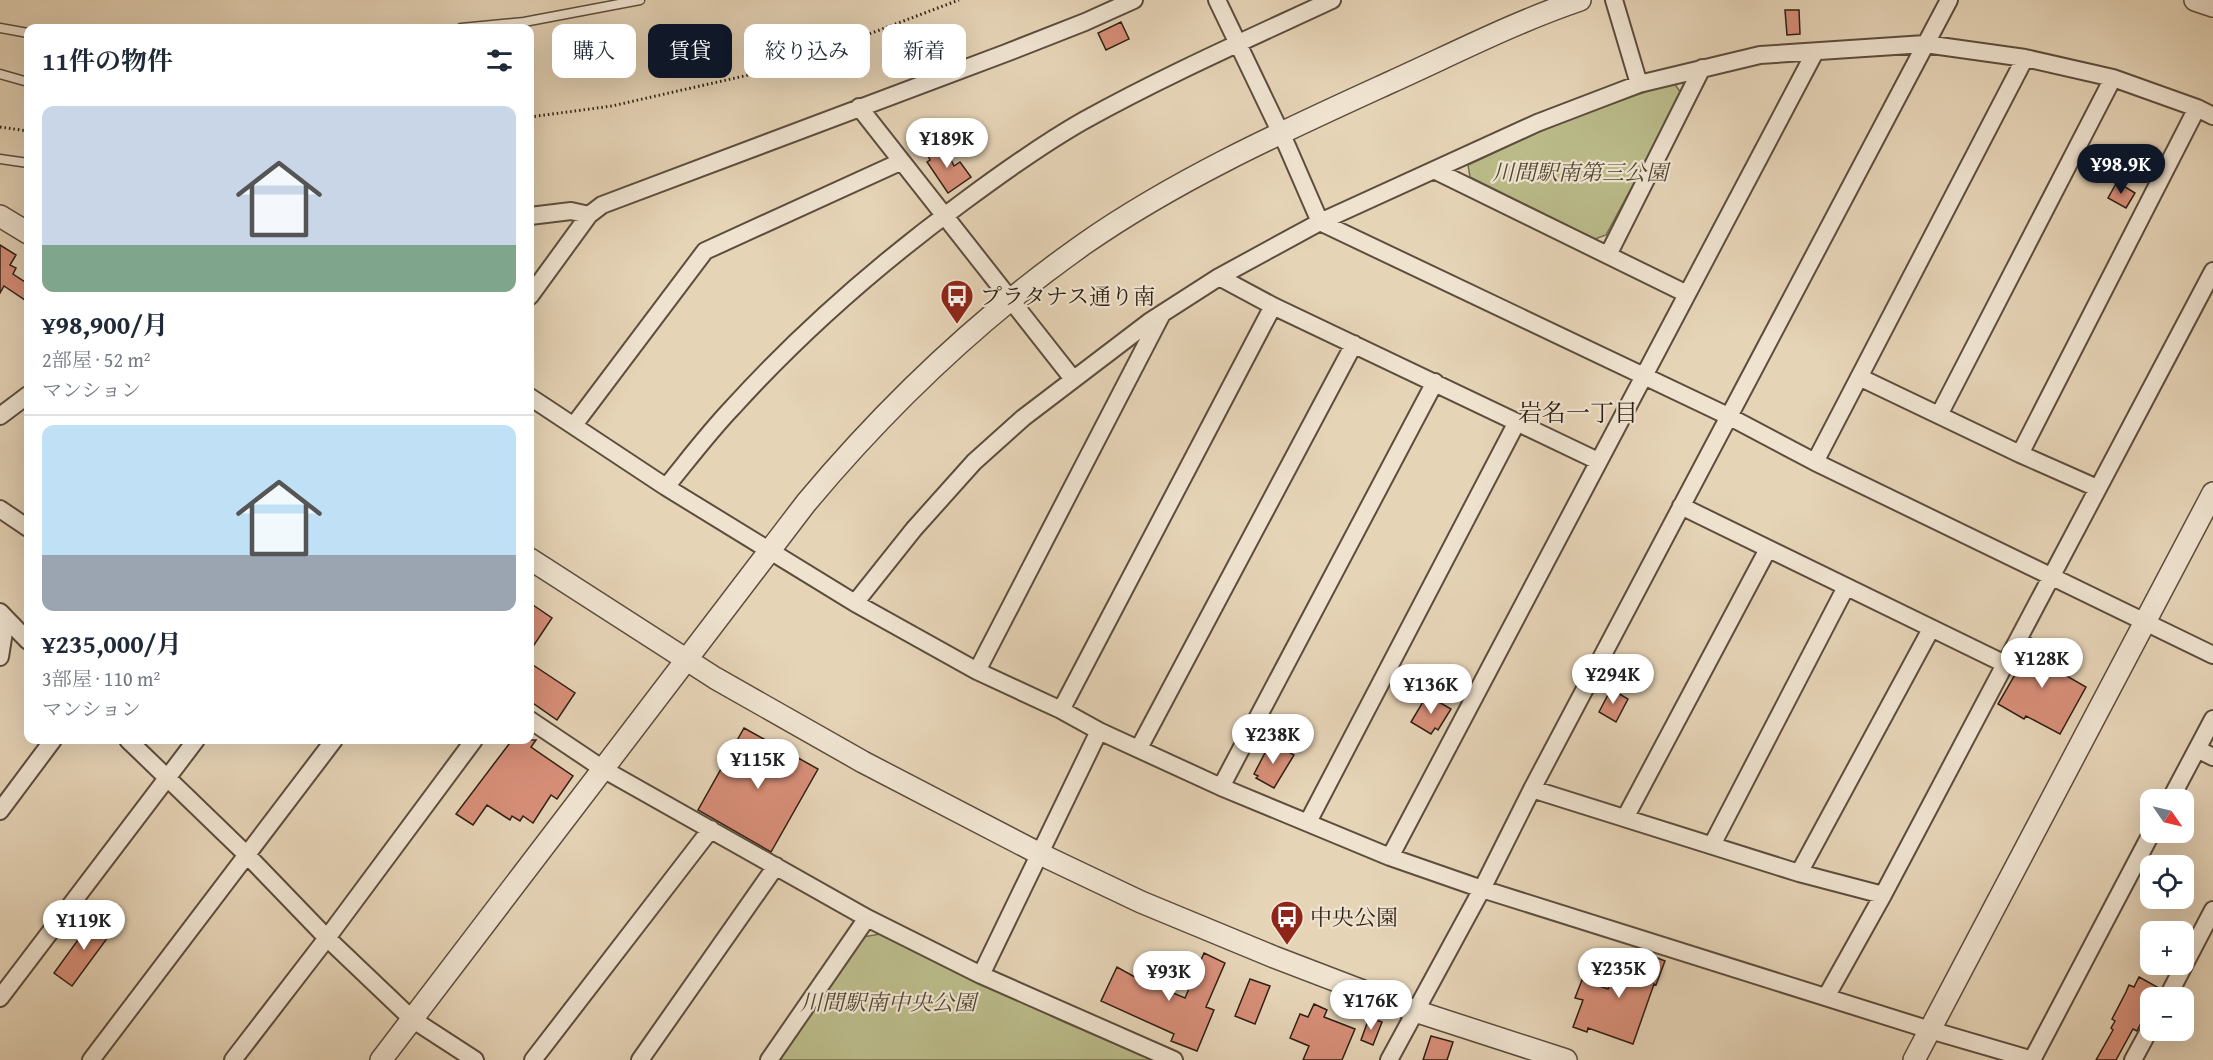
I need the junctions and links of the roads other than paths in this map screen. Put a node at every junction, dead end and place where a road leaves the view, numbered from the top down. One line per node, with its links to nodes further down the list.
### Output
1 (640, 0): 10 (lane)
2 (1134, 0): 22 (street)
3 (1217, 0): 13 (street)
4 (1332, 0): 13 (street)
5 (1580, 0): 25 (street)
6 (1614, 0): 21 (street)
7 (1949, 0): 14 (street)
8 (2195, 0): 9 (street)
9 (2213, 6)
10 (503, 24)
11 (0, 28): 12 (lane)
12 (24, 32)
13 (1237, 44): 25 (street); 31 (street)
14 (1925, 44): 15 (street); 16 (street); 53 (street)
15 (1815, 52): 17 (street); 40 (street)
16 (2025, 58): 19 (street); 45 (street)
17 (1702, 68): 21 (street); 36 (street)
18 (0, 74): 20 (lane)
19 (2113, 78): 23 (street); 51 (street)
20 (24, 81)
21 (1638, 84): 29 (street)
22 (858, 107): 28 (street); 30 (street)
23 (2197, 108): 24 (street); 56 (street)
24 (2213, 116)
25 (1279, 133): 34 (street); 41 (street)
26 (0, 159): 27 (lane)
27 (24, 162)
28 (900, 162): 31 (street); 55 (street)
29 (1436, 171): 34 (street); 36 (street)
30 (589, 215): 33 (street); 39 (street)
31 (944, 215): 41 (street); 59 (street)
32 (0, 216): 35 (street)
33 (534, 216)
34 (1320, 222): 38 (street); 46 (street)
35 (24, 231)
36 (1608, 255): 40 (street)
37 (2213, 271): 60 (street)
38 (1219, 276): 42 (street); 43 (street)
39 (534, 291)
40 (1687, 294): 46 (street)
41 (1010, 298): 47 (street); 66 (street)
42 (1273, 306): 44 (street); 80 (street)
43 (1162, 314): 47 (street); 79 (street)
44 (1354, 344): 48 (street); 89 (street)
45 (1859, 377): 51 (street); 58 (street)
46 (1644, 378): 53 (street); 57 (street)
47 (1073, 379): 70 (street)
48 (1435, 382): 54 (street); 94 (street)
49 (24, 398): 52 (street)
50 (534, 400): 55 (street)
51 (1939, 415): 56 (street)
52 (0, 416)
53 (1728, 416): 58 (street); 62 (street)
54 (1517, 422): 57 (street); 99 (street)
55 (574, 425): 59 (street)
56 (2020, 454): 60 (street)
57 (1598, 460): 105 (street)
58 (1815, 462): 68 (street)
59 (666, 487): 66 (street)
60 (2097, 488): 68 (street)
61 (2213, 493): 72 (street)
62 (1681, 506): 65 (street); 95 (street)
63 (0, 510): 64 (street)
64 (24, 525)
65 (1768, 549): 69 (street); 98 (street)
66 (770, 552): 70 (street); 77 (street)
67 (534, 562): 77 (street)
68 (2051, 576): 72 (street); 78 (street)
69 (1846, 587): 73 (street); 102 (street)
70 (855, 603): 79 (street)
71 (3, 616): 74 (street); 76 (street)
72 (2144, 621): 75 (street); 119 (street)
73 (1931, 629): 78 (street); 107 (street)
74 (24, 637)
75 (2213, 655)
76 (0, 657)
77 (686, 660): 92 (street); 103 (street)
78 (2006, 664): 109 (street)
79 (977, 671): 80 (street)
80 (1061, 710): 83 (street)
81 (2213, 718): 90 (street)
82 (534, 723): 92 (street)
83 (1099, 731): 89 (street); 103 (street)
84 (50, 744): 97 (street)
85 (132, 744): 93 (street)
86 (193, 744): 93 (street)
87 (331, 744): 104 (street)
88 (471, 744): 112 (street)
89 (1139, 748): 94 (street)
90 (2197, 749): 91 (street); 96 (street)
91 (2213, 757)
92 (603, 769): 100 (street); 118 (street)
93 (167, 778): 104 (street); 115 (street)
94 (1221, 787): 99 (street)
95 (1532, 789): 98 (street); 108 (street)
96 (2176, 789)
97 (0, 812)
98 (1625, 818): 102 (street)
99 (1308, 822): 105 (street)
100 (711, 830): 106 (street); 125 (street)
101 (2146, 843): 132 (street)
102 (1712, 845): 107 (street)
103 (1040, 854): 113 (street); 117 (street)
104 (248, 856): 112 (street); 121 (street)
105 (1390, 857): 108 (street)
106 (776, 866): 111 (street); 126 (street)
107 (1799, 873): 109 (street)
108 (1482, 889): 116 (street); 117 (street)
109 (1883, 896): 116 (street)
110 (2213, 910): 114 (street)
111 (867, 918): 113 (street); 127 (street)
112 (327, 938): 118 (street); 122 (street)
113 (981, 975): 128 (street)
114 (2173, 987)
115 (0, 998)
116 (1826, 998): 119 (street)
117 (1415, 1011): 129 (street); 130 (street)
118 (412, 1019): 123 (street); 124 (street)
119 (1930, 1030): 131 (street); 132 (street)
120 (2143, 1041): 133 (street)
121 (91, 1060)
122 (233, 1060)
123 (381, 1060)
124 (475, 1060)
125 (533, 1060)
126 (640, 1060)
127 (769, 1060)
128 (1174, 1060)
129 (1389, 1060)
130 (1566, 1060)
131 (1914, 1060)
132 (2032, 1060)
133 (2133, 1060)

